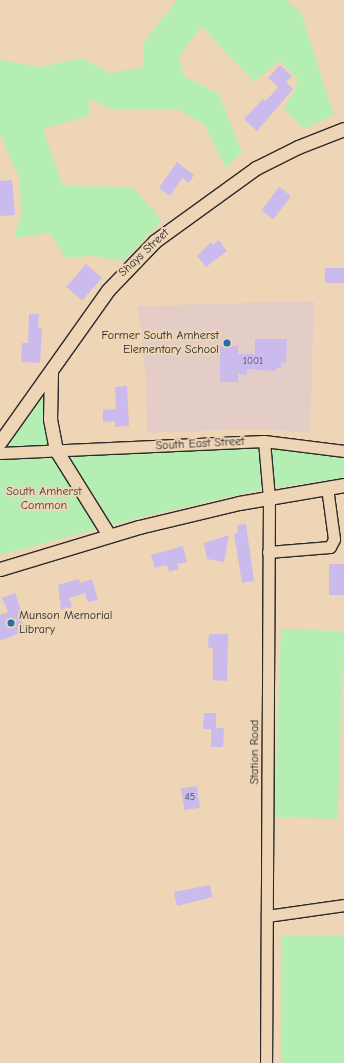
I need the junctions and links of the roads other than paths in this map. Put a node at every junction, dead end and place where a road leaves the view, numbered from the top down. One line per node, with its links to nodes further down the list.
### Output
1 (344, 129): 2 (main road, Shays Street)
2 (52, 372): 4 (main road, Shays Street); 5 (main road)
3 (264, 441): 5 (street, South East Street); 6 (street, South East Street); 10 (street, Station Road)
4 (0, 442)
5 (56, 450): 7 (street, South East Street); 11 (main road)
6 (344, 451)
7 (0, 453)
8 (344, 485): 9 (main road)
9 (327, 487): 10 (main road); 12 (street)
10 (269, 498): 11 (main road); 12 (street, Station Road)
11 (109, 535): 13 (main road)
12 (268, 552): 15 (street, Station Road)
13 (0, 569)
14 (344, 906): 15 (street)
15 (267, 916): 16 (street, Station Road)
16 (266, 1063)

